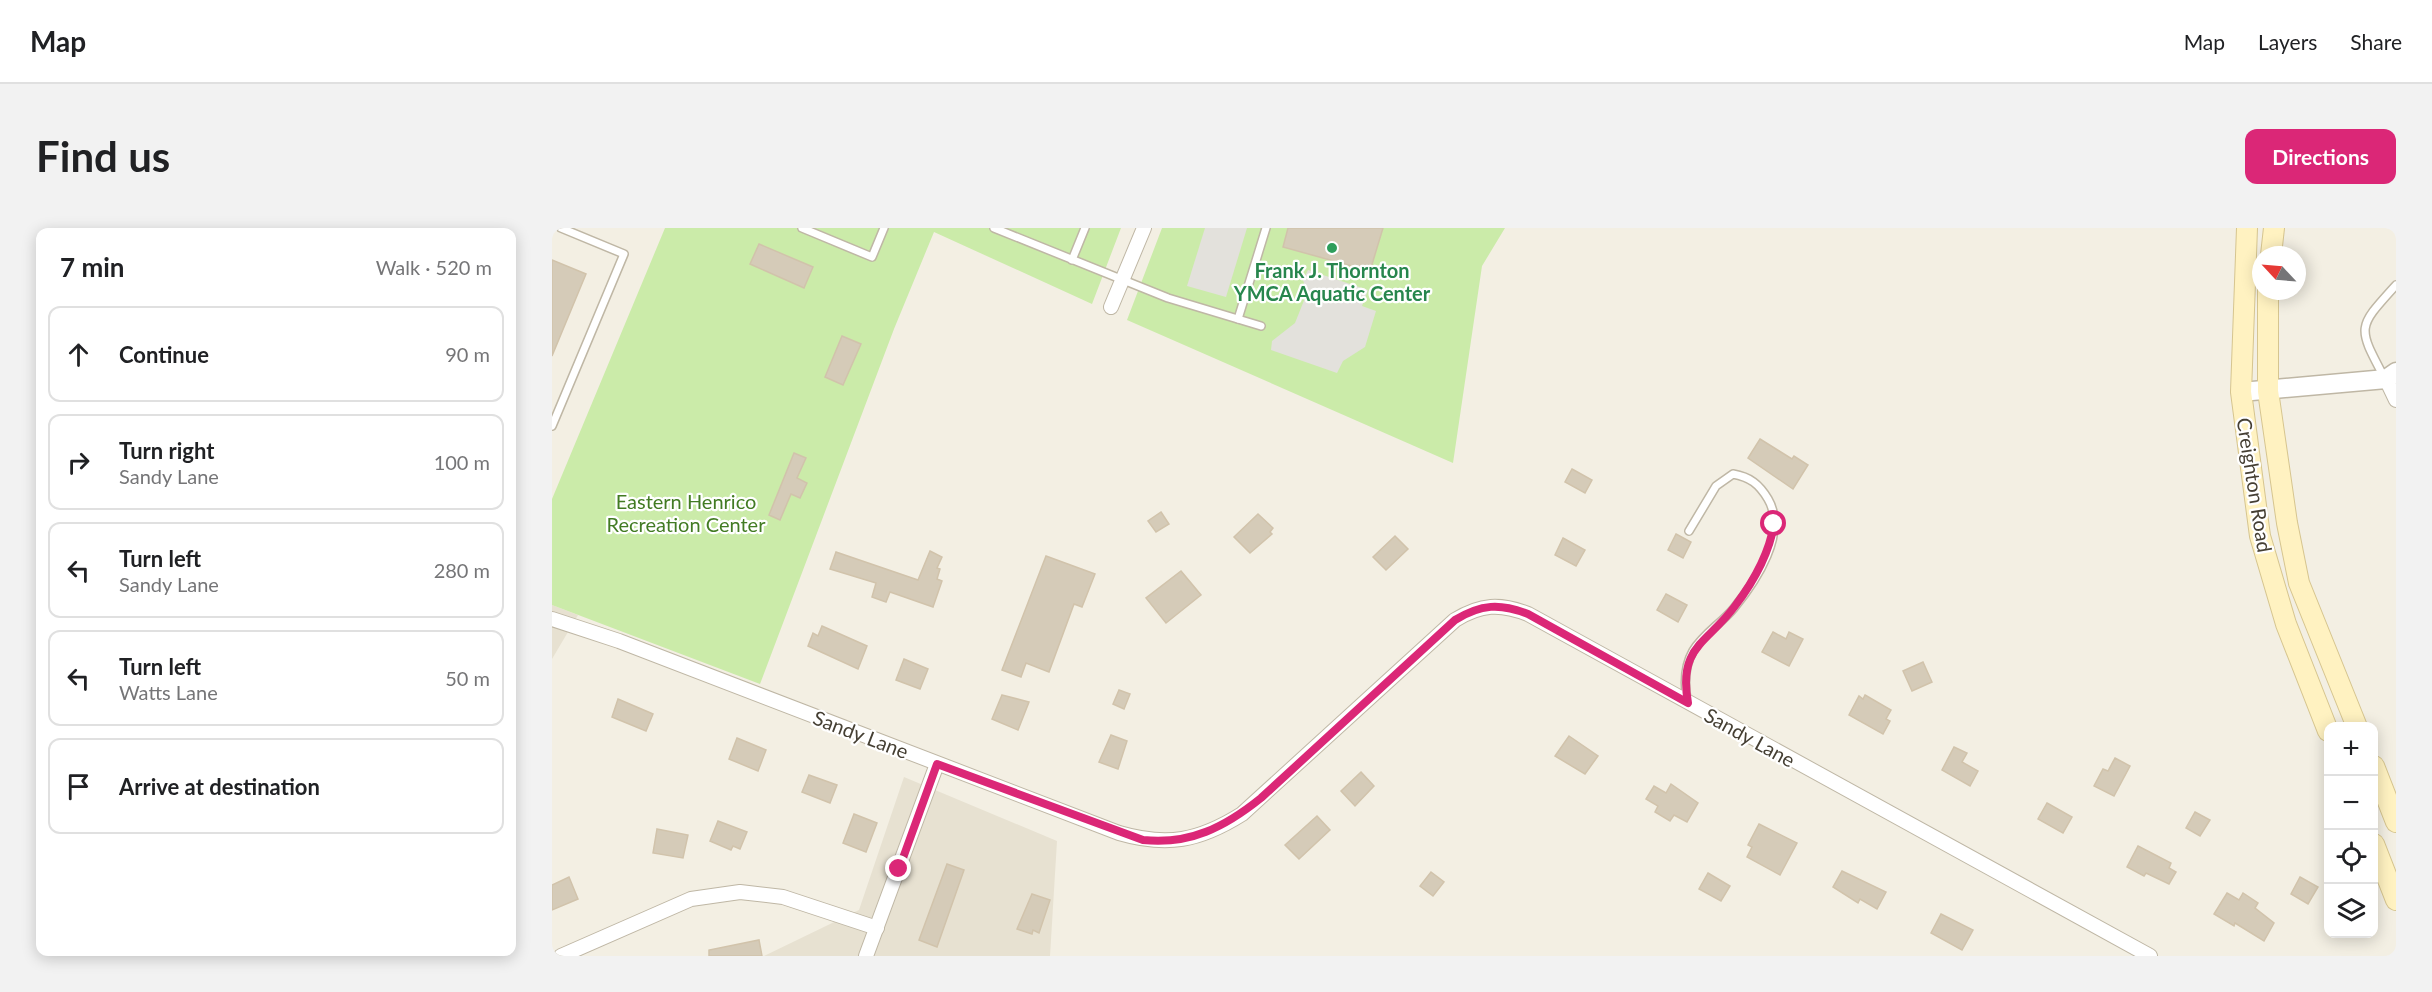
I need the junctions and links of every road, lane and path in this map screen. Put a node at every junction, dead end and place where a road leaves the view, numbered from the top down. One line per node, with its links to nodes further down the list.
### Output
1 (561, 228): 22 (lane)
2 (802, 228): 3 (lane)
3 (884, 228)
4 (994, 228): 11 (lane)
5 (1085, 228): 11 (lane)
6 (1144, 228): 12 (street)
7 (1266, 228): 16 (lane)
8 (2247, 228): 20 (main road, Creighton Road)
9 (2274, 228): 10 (main road)
10 (2272, 246)
11 (1072, 260): 12 (lane)
12 (1123, 281): 15 (street); 16 (lane)
13 (2396, 285): 18 (lane)
14 (2268, 300): 19 (main road, Creighton Road)
15 (1112, 307)
16 (1238, 319): 17 (lane)
17 (1261, 326)
18 (2391, 376): 19 (street); 21 (street)
19 (2268, 391): 20 (street); 27 (main road, Creighton Road)
20 (2241, 392): 26 (main road, Creighton Road)
21 (2396, 400)
22 (552, 426)
23 (1689, 531): 25 (lane)
24 (552, 619): 28 (street, Sandy Lane)
25 (1688, 703): 28 (street, Sandy Lane); 36 (street, Sandy Lane)
26 (2324, 722)
27 (2355, 722)
28 (937, 764): 33 (street)
29 (2377, 776): 30 (main road)
30 (2396, 822)
31 (2378, 856): 32 (main road)
32 (2396, 900)
33 (877, 928): 34 (street); 35 (street)
34 (561, 956)
35 (866, 956)
36 (2150, 956)

